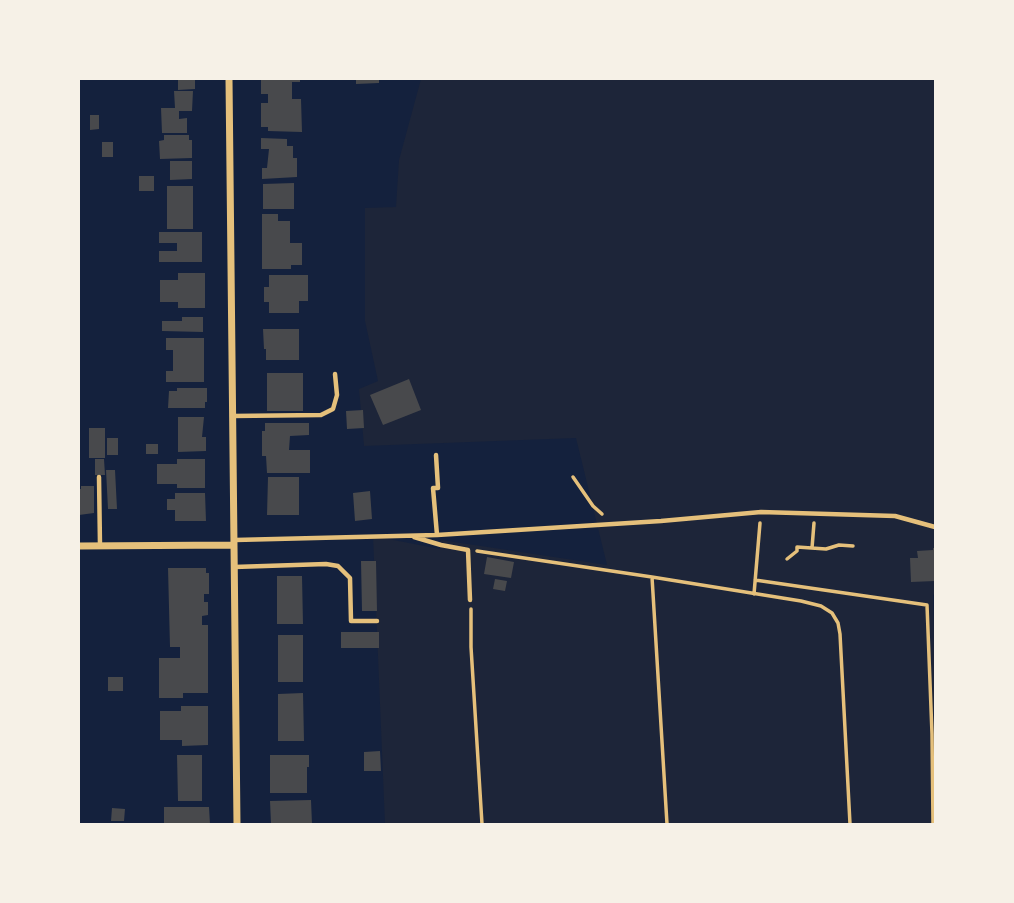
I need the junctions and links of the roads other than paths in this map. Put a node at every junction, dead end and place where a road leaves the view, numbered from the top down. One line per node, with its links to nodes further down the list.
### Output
1 (229, 79): 3 (street)
2 (335, 374): 3 (lane)
3 (232, 416): 9 (street)
4 (436, 455): 7 (lane)
5 (99, 477): 10 (lane)
6 (935, 527): 7 (lane)
7 (438, 535): 8 (lane)
8 (410, 536): 9 (lane); 13 (lane)
9 (234, 542): 10 (street); 12 (street)
10 (100, 546): 11 (street)
11 (79, 547)
12 (234, 567): 14 (lane); 15 (street)
13 (470, 600)
14 (377, 621)
15 (237, 824)

